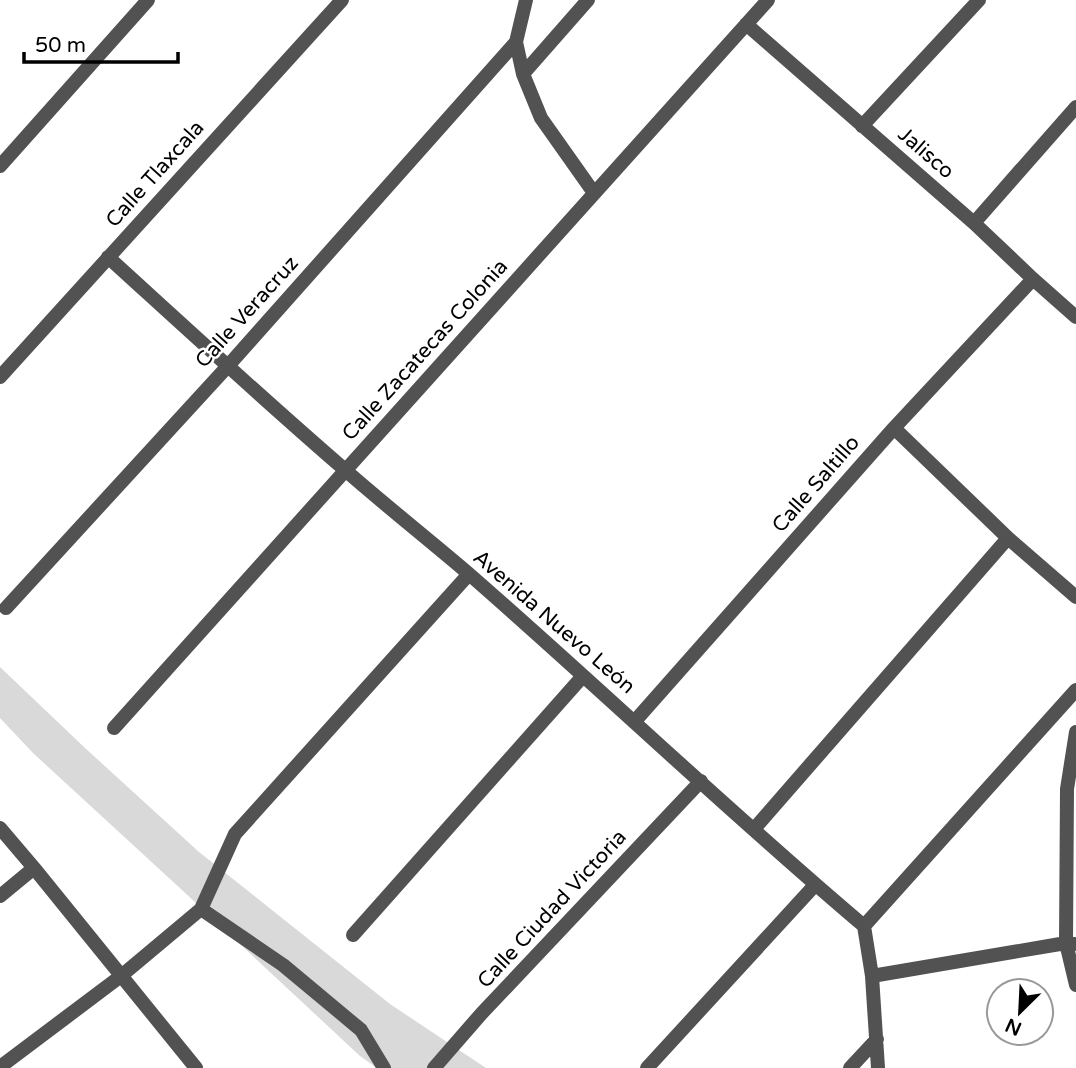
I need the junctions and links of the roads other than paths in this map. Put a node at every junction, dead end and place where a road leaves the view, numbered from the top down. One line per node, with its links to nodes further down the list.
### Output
1 (148, 0): 12 (street)
2 (342, 0): 15 (street, Calle Tlaxcala)
3 (526, 0): 8 (street)
4 (588, 0): 9 (street)
5 (768, 0): 7 (street, Calle Zacatecas Colonia)
6 (979, 0): 11 (street)
7 (746, 24): 11 (street, Jalisco); 13 (street, Calle Zacatecas Colonia)
8 (516, 42): 9 (street); 18 (street, Calle Veracruz)
9 (523, 74): 13 (street)
10 (1076, 107): 14 (street)
11 (862, 126): 14 (street, Jalisco)
12 (0, 166)
13 (594, 193): 21 (street, Calle Zacatecas Colonia)
14 (974, 223): 16 (street, Jalisco)
15 (108, 257): 18 (street, Avenida Nuevo León); 19 (street, Calle Tlaxcala)
16 (1033, 279): 17 (street, Jalisco); 20 (street, Calle Saltillo)
17 (1076, 317)
18 (227, 366): 21 (street, Avenida Nuevo León); 25 (street, Calle Veracruz)
19 (0, 377)
20 (894, 428): 22 (street); 28 (street, Calle Saltillo)
21 (345, 470): 23 (street, Avenida Nuevo León); 29 (street, Calle Zacatecas Colonia)
22 (1008, 538): 24 (street); 33 (street)
23 (469, 574): 26 (street, Avenida Nuevo León); 37 (street)
24 (1076, 597)
25 (6, 608)
26 (583, 676): 28 (street, Avenida Nuevo León); 39 (street)
27 (1076, 690): 38 (street)
28 (635, 721): 31 (street, Avenida Nuevo León)
29 (114, 729)
30 (1076, 732): 40 (street)
31 (701, 781): 33 (street, Avenida Nuevo León); 48 (street, Calle Ciudad Victoria)
32 (0, 828): 34 (street)
33 (754, 830): 35 (street, Avenida Nuevo León)
34 (34, 867): 36 (street); 41 (street)
35 (815, 885): 38 (street, Avenida Nuevo León); 49 (street)
36 (0, 896)
37 (201, 909): 41 (street); 47 (street)
38 (864, 926): 42 (street)
39 (353, 936)
40 (1071, 944): 42 (street); 43 (street)
41 (121, 976): 45 (street); 46 (street)
42 (872, 976): 44 (street)
43 (1076, 985)
44 (877, 1039): 50 (street); 51 (street)
45 (0, 1067)
46 (196, 1068)
47 (384, 1068)
48 (434, 1068)
49 (648, 1068)
50 (850, 1068)
51 (878, 1068)

